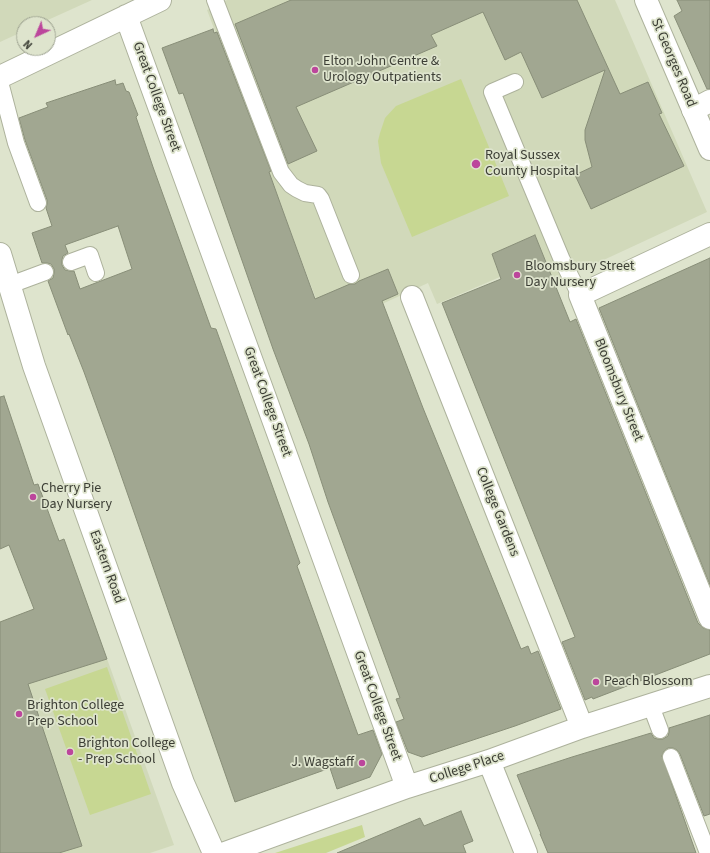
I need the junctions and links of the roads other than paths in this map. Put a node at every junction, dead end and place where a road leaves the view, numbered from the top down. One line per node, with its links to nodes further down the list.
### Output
1 (160, 0): 4 (street)
2 (215, 0): 16 (lane)
3 (646, 0): 8 (street, St Georges Road)
4 (126, 16): 5 (street); 27 (street, Great College Street)
5 (0, 77)
6 (0, 82): 10 (lane)
7 (515, 82): 18 (lane)
8 (701, 105): 9 (street, St Georges Road)
9 (710, 149)
10 (38, 202)
11 (710, 234): 18 (street)
12 (0, 254): 17 (street, Eastern Road)
13 (71, 262): 15 (lane)
14 (45, 272): 17 (lane)
15 (96, 272)
16 (352, 275)
17 (10, 285): 28 (street, Eastern Road)
18 (580, 294): 20 (street, Bloomsbury Street)
19 (412, 297): 23 (street, College Gardens)
20 (710, 618)
21 (710, 686): 22 (street, College Place)
22 (651, 706): 23 (street, College Place); 24 (lane)
23 (582, 727): 26 (street, College Place)
24 (660, 730)
25 (670, 757): 31 (lane)
26 (489, 761): 27 (street, College Place); 30 (street)
27 (407, 787): 29 (street, College Place)
28 (214, 853)
29 (225, 853)
30 (526, 853)
31 (708, 853)

